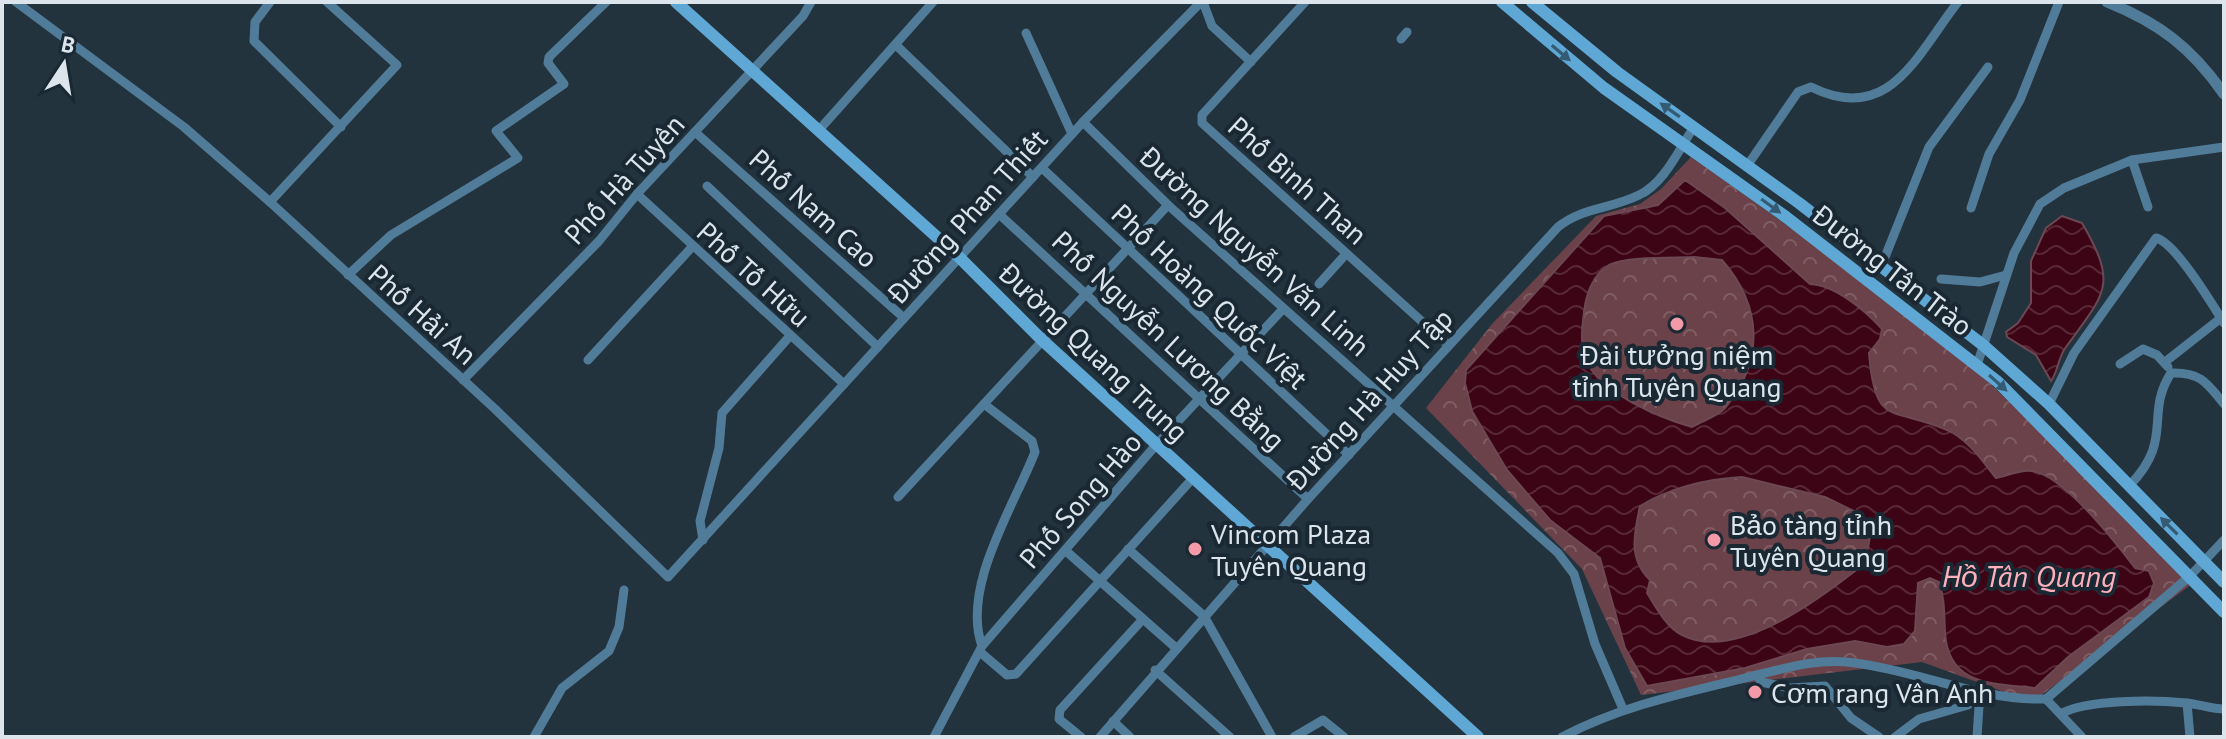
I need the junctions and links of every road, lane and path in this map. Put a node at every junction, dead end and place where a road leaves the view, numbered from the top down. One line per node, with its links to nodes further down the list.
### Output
1 (16, 2): 35 (street, Phố Hải An)
2 (270, 2): 22 (street)
3 (327, 2): 22 (street)
4 (606, 2): 45 (street)
5 (676, 2): 19 (main road, Đường Quang Trung)
6 (811, 2): 19 (street, Phố Hà Tuyên)
7 (933, 2): 16 (street)
8 (1202, 2): 17 (street); 21 (street, Đường Phan Thiết)
9 (1305, 2): 17 (street, Phố Bình Than)
10 (1502, 2): 27 (main road, Đường Tân Trào, one-way to 27)
11 (1532, 2): 23 (main road, Đường Tân Trào, one-way to 11)
12 (1958, 2): 30 (street)
13 (2059, 2): 38 (street)
14 (2107, 2): 20 (street)
15 (1026, 33): 26 (street)
16 (896, 45): 24 (street); 32 (street)
17 (1251, 62): 42 (street, Phố Bình Than)
18 (1988, 67): 44 (street)
19 (751, 69): 24 (main road, Đường Quang Trung); 25 (street, Phố Hà Tuyên)
20 (2224, 94)
21 (1083, 122): 26 (street, Đường Phan Thiết); 36 (street, Đường Nguyễn Văn Linh)
22 (341, 127): 35 (street)
23 (1694, 127): 27 (street, Đường Hà Huy Tập); 30 (main road, Đường Tân Trào)
24 (819, 130): 43 (main road, Đường Quang Trung)
25 (695, 132): 34 (street, Phố Hà Tuyên); 51 (street, Phố Nam Cao)
26 (1072, 134): 31 (street, Đường Phan Thiết)
27 (1682, 145): 55 (street, Đường Hà Huy Tập); 62 (main road, Đường Tân Trào, one-way to 62)
28 (2224, 147): 29 (street)
29 (2132, 160): 37 (street); 46 (street)
30 (1747, 166): 44 (main road, Đường Tân Trào)
31 (1042, 168): 32 (street, Đường Phan Thiết); 41 (street, Phố Hoàng Quốc Việt)
32 (1033, 177): 39 (street, Đường Phan Thiết)
33 (707, 186): 57 (street)
34 (637, 194): 40 (street, Phố Tố Hữu); 64 (street, Phố Hà Tuyên)
35 (270, 202): 45 (street, Phố Hải An)
36 (1168, 205): 41 (street); 50 (street, Đường Nguyễn Văn Linh)
37 (2148, 207)
38 (1971, 208)
39 (999, 214): 43 (street, Đường Phan Thiết); 49 (street, Phố Nguyễn Lương Bằng)
40 (692, 247): 53 (street, Phố Tố Hữu); 59 (street)
41 (1126, 249): 49 (street); 58 (street, Phố Hoàng Quốc Việt)
42 (1346, 254): 48 (street); 55 (street, Phố Bình Than)
43 (959, 257): 51 (street, Đường Phan Thiết); 54 (main road, Đường Quang Trung)
44 (1881, 267): 56 (main road, Đường Tân Trào)
45 (348, 275): 64 (street, Phố Hải An)
46 (2006, 275): 47 (street); 56 (street)
47 (1941, 279)
48 (1319, 284)
49 (1087, 293): 54 (street); 66 (street, Phố Nguyễn Lương Bằng)
50 (1283, 309): 58 (street, Phố Song Hào); 70 (street, Đường Nguyễn Văn Linh)
51 (904, 318): 57 (street, Đường Phan Thiết)
52 (2223, 320): 60 (street); 68 (street)
53 (789, 337): 65 (street, Phố Tố Hữu); 78 (street)
54 (1041, 339): 67 (street); 71 (main road, Đường Quang Trung)
55 (1448, 345): 70 (street, Đường Hà Huy Tập)
56 (1983, 345): 62 (street); 68 (main road, Đường Tân Trào)
57 (878, 347): 65 (street, Đường Phan Thiết)
58 (1243, 354): 66 (street, Phố Song Hào); 72 (street, Phố Hoàng Quốc Việt)
59 (588, 360)
60 (2165, 362): 61 (street); 63 (street)
61 (2120, 364)
62 (1977, 365): 84 (main road, Đường Tân Trào, one-way to 84)
63 (2171, 373): 69 (street); 75 (street)
64 (463, 380): 78 (street, Phố Hải An)
65 (844, 384): 73 (street, Đường Phan Thiết)
66 (1201, 399): 71 (street, Phố Song Hào); 77 (street, Phố Nguyễn Lương Bằng)
67 (984, 404): 76 (street); 92 (street)
68 (2049, 404): 75 (main road, Đường Tân Trào)
69 (2224, 404)
70 (1394, 405): 72 (street, Đường Hà Huy Tập); 98 (street, Đường Nguyễn Văn Linh)
71 (1156, 445): 74 (main road, Đường Quang Trung); 82 (street, Phố Song Hào)
72 (1349, 455): 77 (street, Đường Hà Huy Tập)
73 (771, 464): 78 (street, Phố Hải An)
74 (1193, 478): 80 (main road, Đường Quang Trung); 81 (street)
75 (2129, 486): 83 (main road, Đường Tân Trào, one-way to 75)
76 (898, 497)
77 (1308, 499): 80 (street, Đường Hà Huy Tập)
78 (703, 539)
79 (2224, 540): 83 (street)
80 (1267, 546): 89 (street, Đường Hà Huy Tập); 111 (main road, Đường Quang Trung)
81 (1128, 549): 85 (street); 89 (street)
82 (1066, 551): 85 (street); 92 (street, Phố Song Hào)
83 (2204, 561): 84 (street); 86 (main road, Đường Tân Trào)
84 (2190, 576): 88 (main road, Đường Tân Trào); 96 (street)
85 (1099, 581): 90 (street); 92 (street)
86 (2224, 582)
87 (624, 590): 102 (street)
88 (2224, 612)
89 (1204, 616): 91 (street, Đường Hà Huy Tập); 108 (street)
90 (1143, 619): 91 (street); 104 (street)
91 (1176, 648): 93 (street, Đường Hà Huy Tập)
92 (981, 649): 103 (street, Phố Song Hào)
93 (1155, 670): 101 (street, Đường Hà Huy Tập); 107 (street)
94 (1757, 675): 95 (street); 98 (street); 113 (street)
95 (1976, 690): 96 (street); 114 (street); 115 (street)
96 (2046, 699): 100 (street)
97 (2187, 703): 99 (street); 100 (street); 117 (street)
98 (1623, 709): 112 (street)
99 (2224, 709)
100 (2061, 714): 116 (street)
101 (1113, 721): 105 (street, Đường Hà Huy Tập); 106 (street)
102 (534, 735)
103 (934, 737)
104 (1081, 737)
105 (1100, 737)
106 (1130, 737)
107 (1230, 737)
108 (1272, 737)
109 (1294, 737): 110 (street)
110 (1344, 737)
111 (1478, 737)
112 (1562, 737)
113 (1879, 737)
114 (1895, 737)
115 (1977, 737)
116 (2082, 737)
117 (2190, 737)

